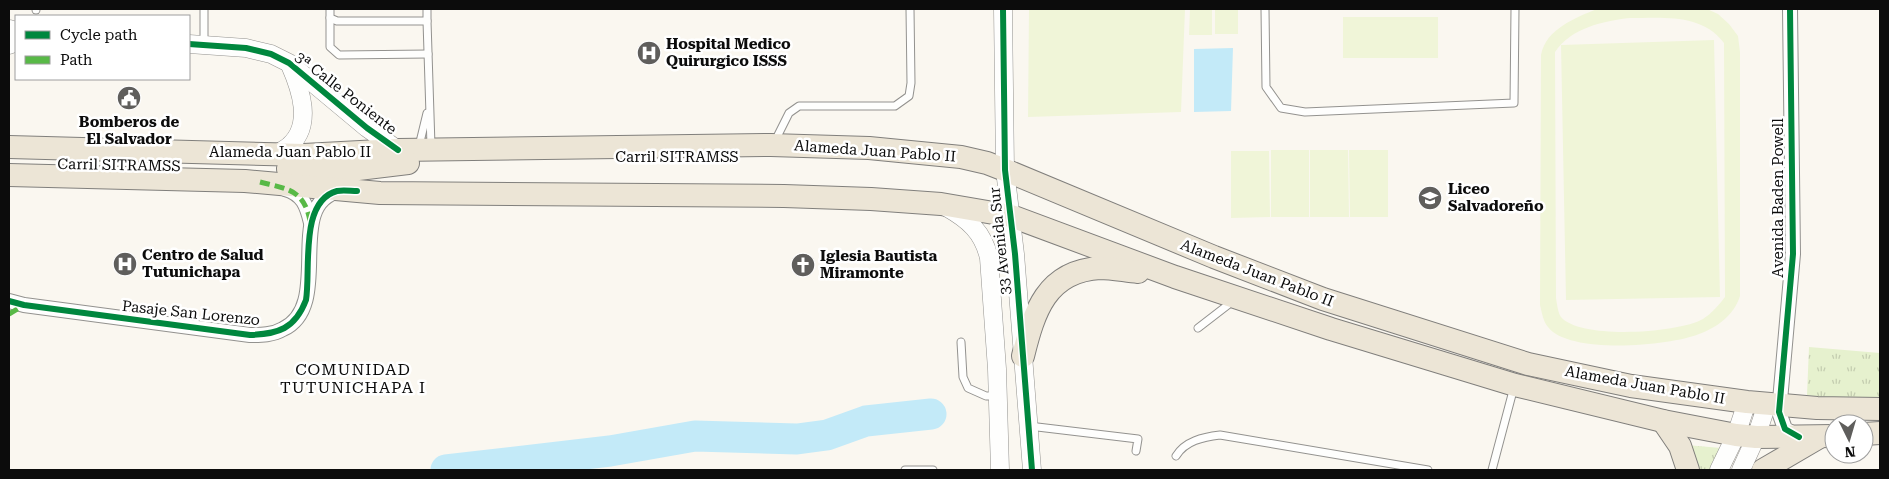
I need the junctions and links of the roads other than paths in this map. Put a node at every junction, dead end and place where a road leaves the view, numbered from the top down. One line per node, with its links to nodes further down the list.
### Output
1 (204, 9): 11 (lane)
2 (330, 9): 9 (lane)
3 (427, 9): 10 (lane)
4 (910, 9): 15 (lane)
5 (1003, 9): 20 (street, 33 Avenida Sur)
6 (1264, 9): 7 (lane)
7 (1515, 9)
8 (1790, 9): 39 (street, Avenida Baden Powell)
9 (330, 18): 10 (lane); 12 (lane)
10 (427, 21): 12 (lane)
11 (196, 45): 13 (street, 3ª Calle Poniente)
12 (428, 54): 14 (lane)
13 (289, 63): 17 (street, 3ª Calle Poniente); 18 (street, 3ª Calle Poniente)
14 (430, 100): 17 (lane); 17 (lane)
15 (771, 145): 17 (main road, Alameda Juan Pablo II); 20 (main road, Alameda Juan Pablo II)
16 (9, 147): 18 (main road, Alameda Juan Pablo II)
17 (416, 150): 18 (main road, Alameda Juan Pablo II)
18 (276, 154)
19 (9, 162): 22 (main road, Carril SITRAMSS)
20 (1005, 170): 22 (main road, Carril SITRAMSS); 26 (street, 33 Avenida Sur); 39 (main road, Alameda Juan Pablo II)
21 (9, 175): 23 (main road, Alameda Juan Pablo II)
22 (353, 181): 23 (main road, Alameda Juan Pablo II); 24 (main road, Alameda Juan Pablo II); 25 (main road, Carril SITRAMSS); 27 (street, Pasaje San Lorenzo)
23 (260, 182): 27 (street, Pasaje San Lorenzo)
24 (941, 204): 25 (main road, Alameda Juan Pablo II); 37 (street, 33 Avenida Sur)
25 (988, 211): 26 (main road, Alameda Juan Pablo II)
26 (1011, 216): 28 (main road, Alameda Juan Pablo II); 35 (street, 33 Avenida Sur)
27 (311, 226): 31 (street, Pasaje San Lorenzo)
28 (1175, 277): 29 (main road, Alameda Juan Pablo II); 35 (main road)
29 (1237, 298): 33 (lane); 36 (main road, Alameda Juan Pablo II)
30 (9, 301): 31 (street, Pasaje San Lorenzo)
31 (24, 305): 32 (street)
32 (9, 314)
33 (1198, 328)
34 (961, 342): 37 (lane)
35 (1023, 356): 41 (street, 33 Avenida Sur)
36 (1515, 384): 40 (main road, Alameda Juan Pablo II); 52 (lane)
37 (998, 396): 48 (street, 33 Avenida Sur)
38 (1880, 409): 39 (main road, Alameda Juan Pablo II)
39 (1758, 417): 40 (main road, Alameda Juan Pablo II); 42 (main road, Alameda Juan Pablo II); 42 (street, Avenida Baden Powell); 54 (street); 55 (street, Avenida Baden Powell)
40 (1663, 421): 53 (main road)
41 (1029, 426): 43 (street, 33 Avenida Sur); 44 (lane)
42 (1818, 436): 56 (main road)
43 (1030, 446): 49 (street, 33 Avenida Sur); 50 (street)
44 (1136, 451)
45 (1176, 456): 51 (lane)
46 (905, 470): 47 (lane)
47 (933, 470)
48 (1000, 470)
49 (1032, 470)
50 (1042, 470)
51 (1428, 470)
52 (1492, 470)
53 (1688, 470)
54 (1719, 470)
55 (1741, 470)
56 (1763, 470)

